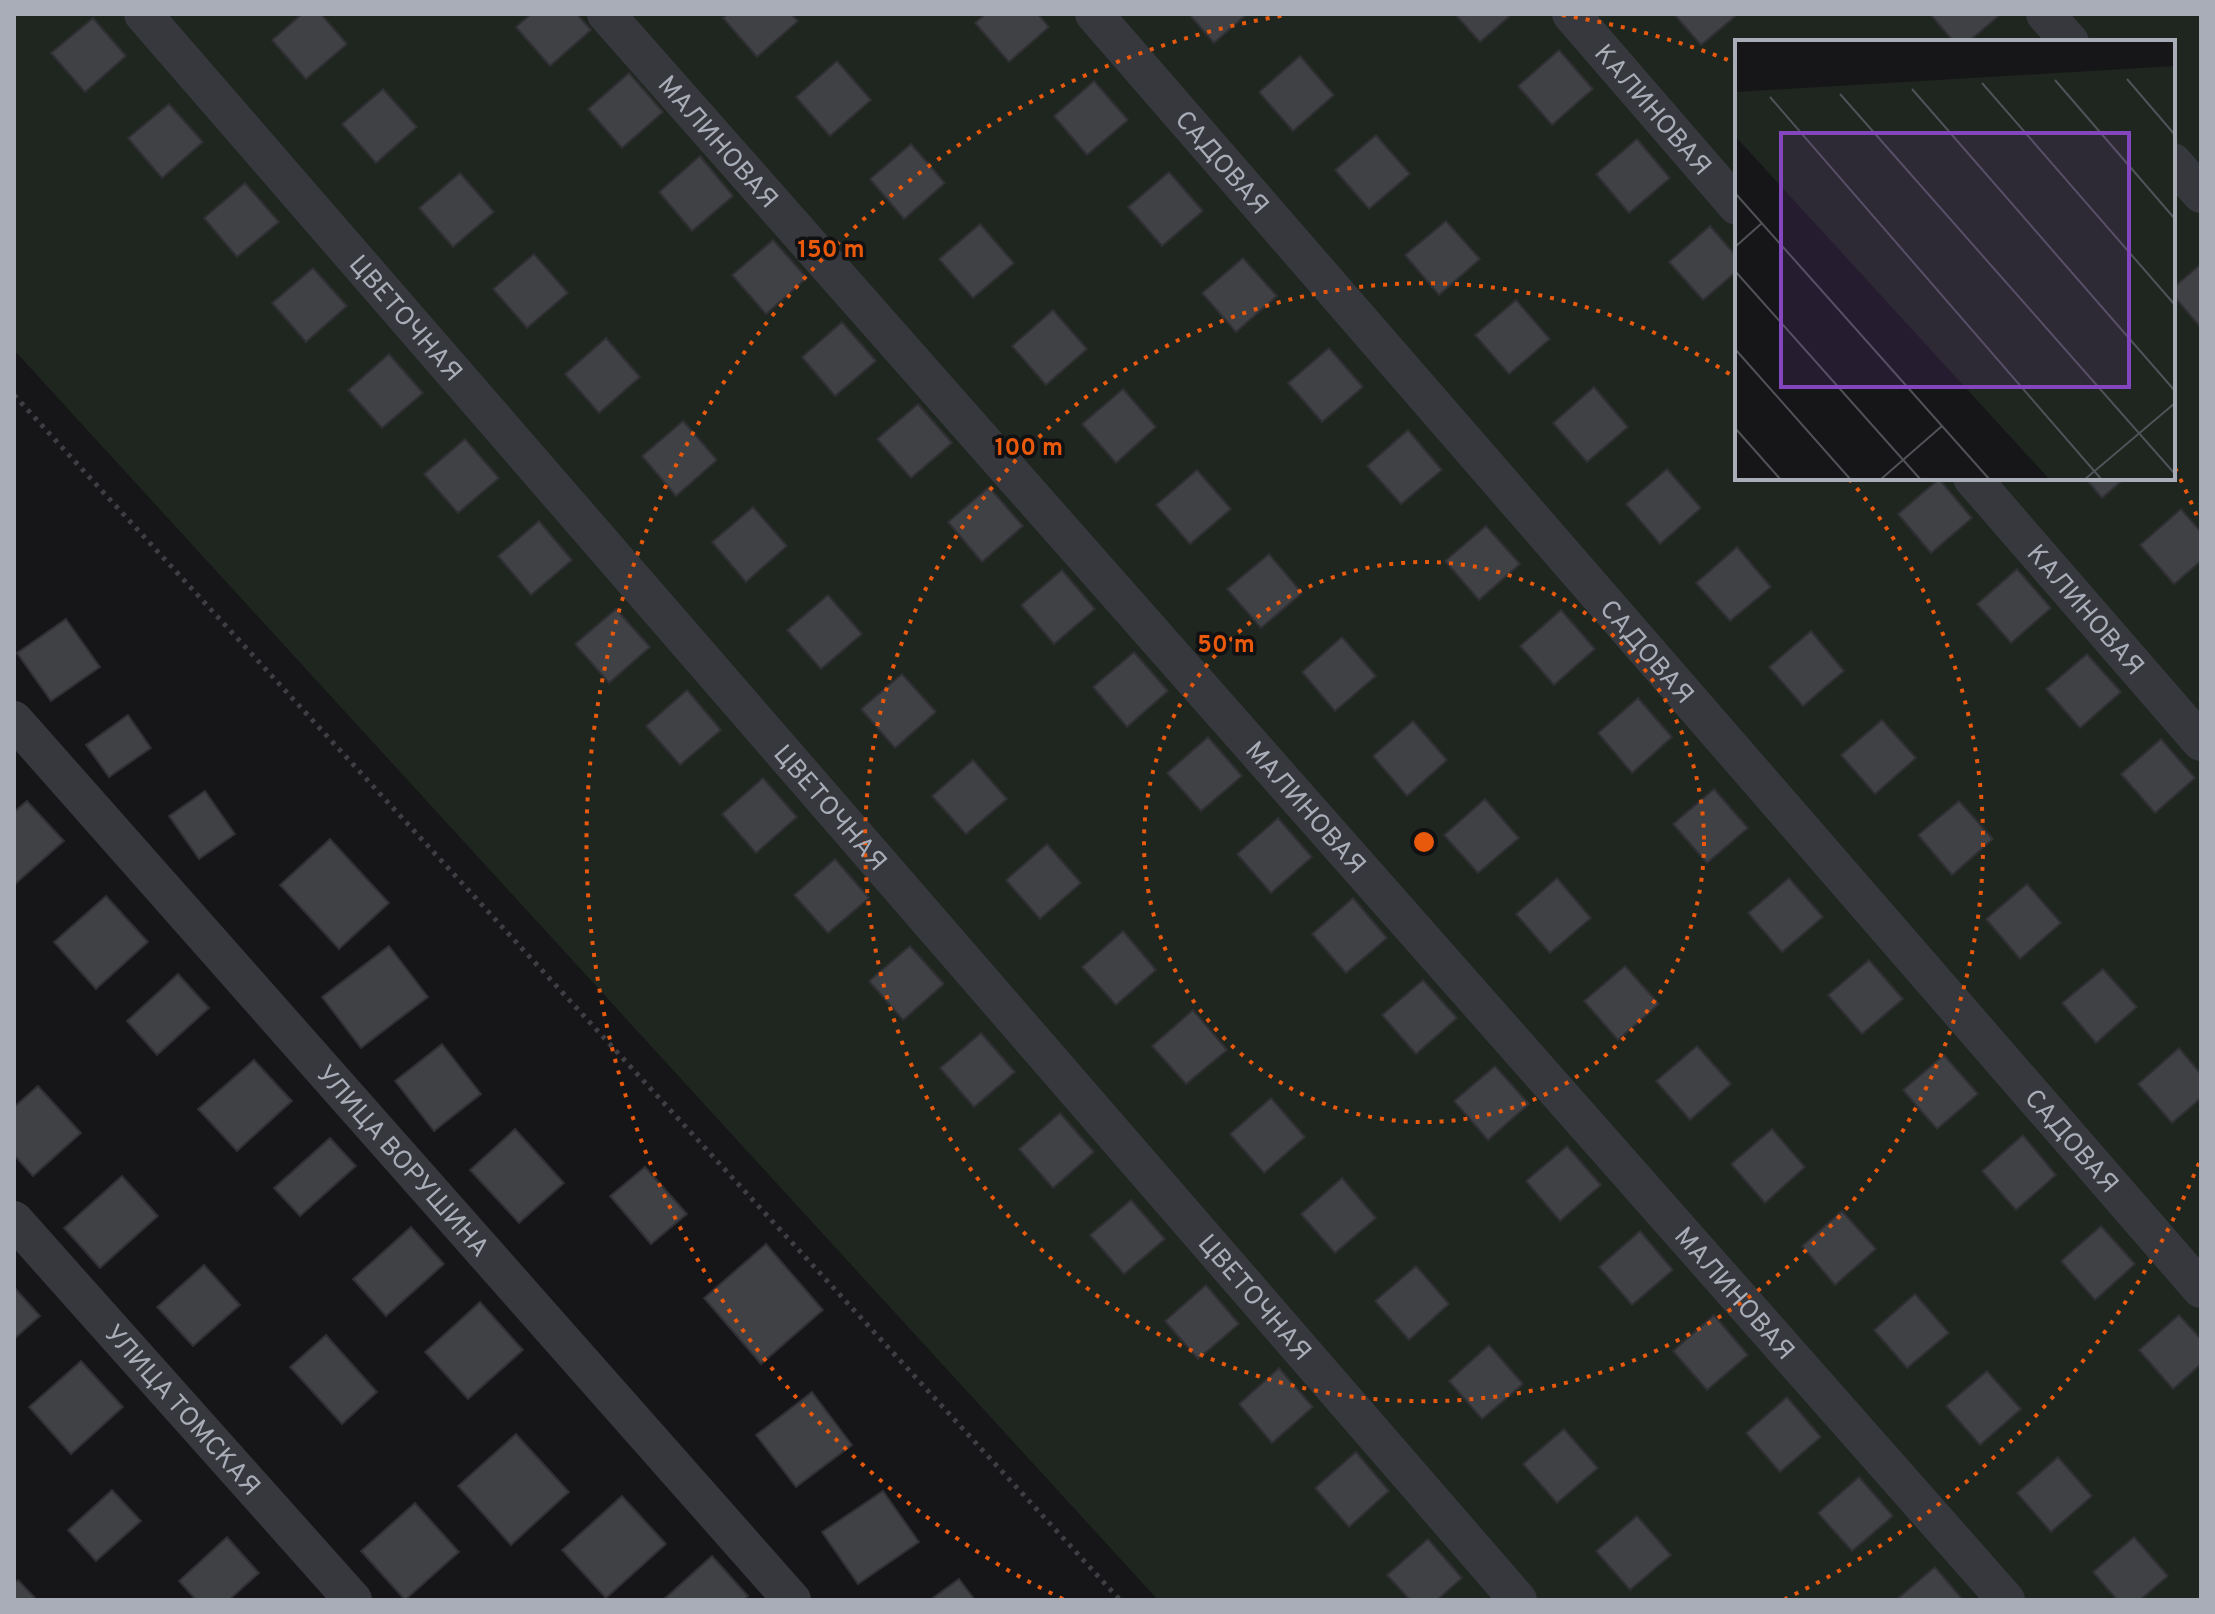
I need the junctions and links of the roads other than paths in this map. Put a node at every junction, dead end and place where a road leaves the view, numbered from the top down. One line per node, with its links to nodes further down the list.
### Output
1 (143, 14): 17 (street, ЦВЕТОЧНАЯ)
2 (606, 14): 18 (street, МАЛИНОВАЯ)
3 (1094, 14): 14 (street, САДОВАЯ)
4 (1571, 14): 9 (street, КАЛИНОВАЯ)
5 (2045, 14): 6 (street)
6 (2068, 40)
7 (2175, 164): 8 (street)
8 (2201, 194)
9 (1735, 204)
10 (1974, 480): 12 (street, КАЛИНОВАЯ)
11 (14, 720): 16 (street, УЛИЦА ВОРУШИНА)
12 (2201, 742)
13 (14, 1220): 15 (street, УЛИЦА ТОМСКАЯ)
14 (2201, 1289)
15 (353, 1600)
16 (792, 1600)
17 (1518, 1600)
18 (2006, 1600)

